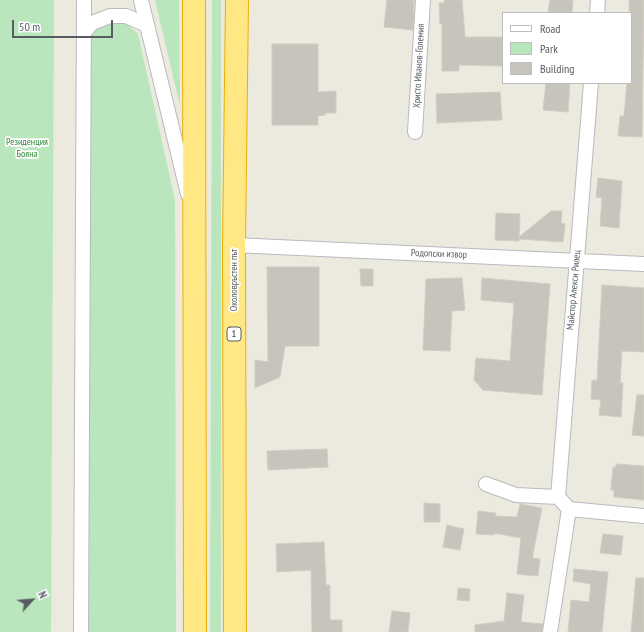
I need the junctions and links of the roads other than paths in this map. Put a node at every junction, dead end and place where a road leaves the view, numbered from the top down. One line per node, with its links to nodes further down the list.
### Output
1 (84, 0): 9 (street)
2 (141, 0): 8 (street)
3 (194, 0): 12 (highway)
4 (237, 0): 13 (highway, Околовръстен път / 1)
5 (423, 0): 11 (street, Христо Иванов-Големия)
6 (598, 0): 7 (street)
7 (597, 12)
8 (147, 25): 9 (street); 12 (street)
9 (84, 32): 20 (street)
10 (591, 84): 14 (street, Майстор Алекси Рилец)
11 (415, 132)
12 (194, 222): 21 (highway)
13 (234, 245): 14 (street, Родопски извор); 22 (highway, Околовръстен път / 1)
14 (577, 262): 15 (street, Родопски извор); 17 (street, Майстор Алекси Рилец)
15 (644, 264)
16 (486, 484): 17 (street)
17 (558, 496): 18 (street)
18 (569, 509): 19 (street); 23 (street)
19 (644, 516)
20 (81, 632)
21 (195, 632)
22 (235, 632)
23 (550, 632)

